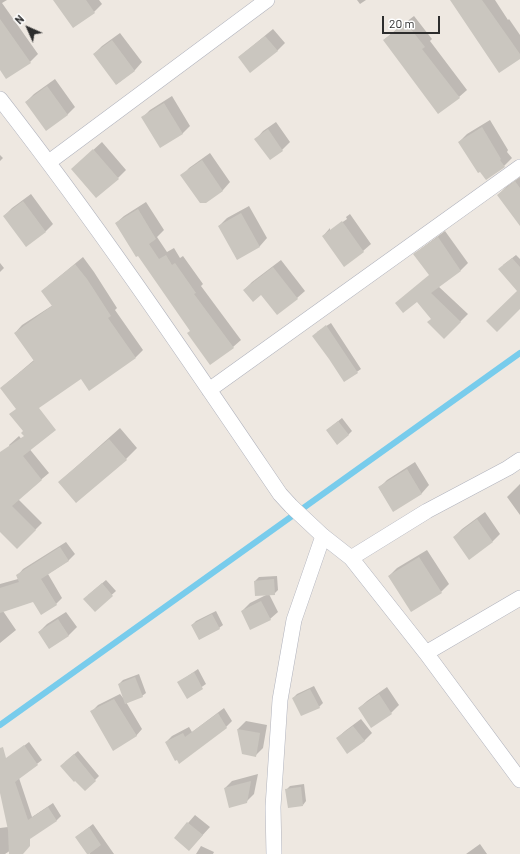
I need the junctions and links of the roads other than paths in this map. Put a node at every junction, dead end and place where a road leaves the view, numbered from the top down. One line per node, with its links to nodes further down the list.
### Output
1 (267, 0): 3 (street)
2 (0, 99): 3 (street)
3 (49, 162): 5 (street)
4 (520, 168): 5 (street)
5 (209, 390): 7 (street)
6 (520, 460): 8 (street)
7 (324, 536): 8 (street); 12 (street)
8 (351, 558): 10 (street)
9 (520, 598): 10 (street)
10 (426, 653): 11 (street)
11 (520, 780)
12 (274, 854)

